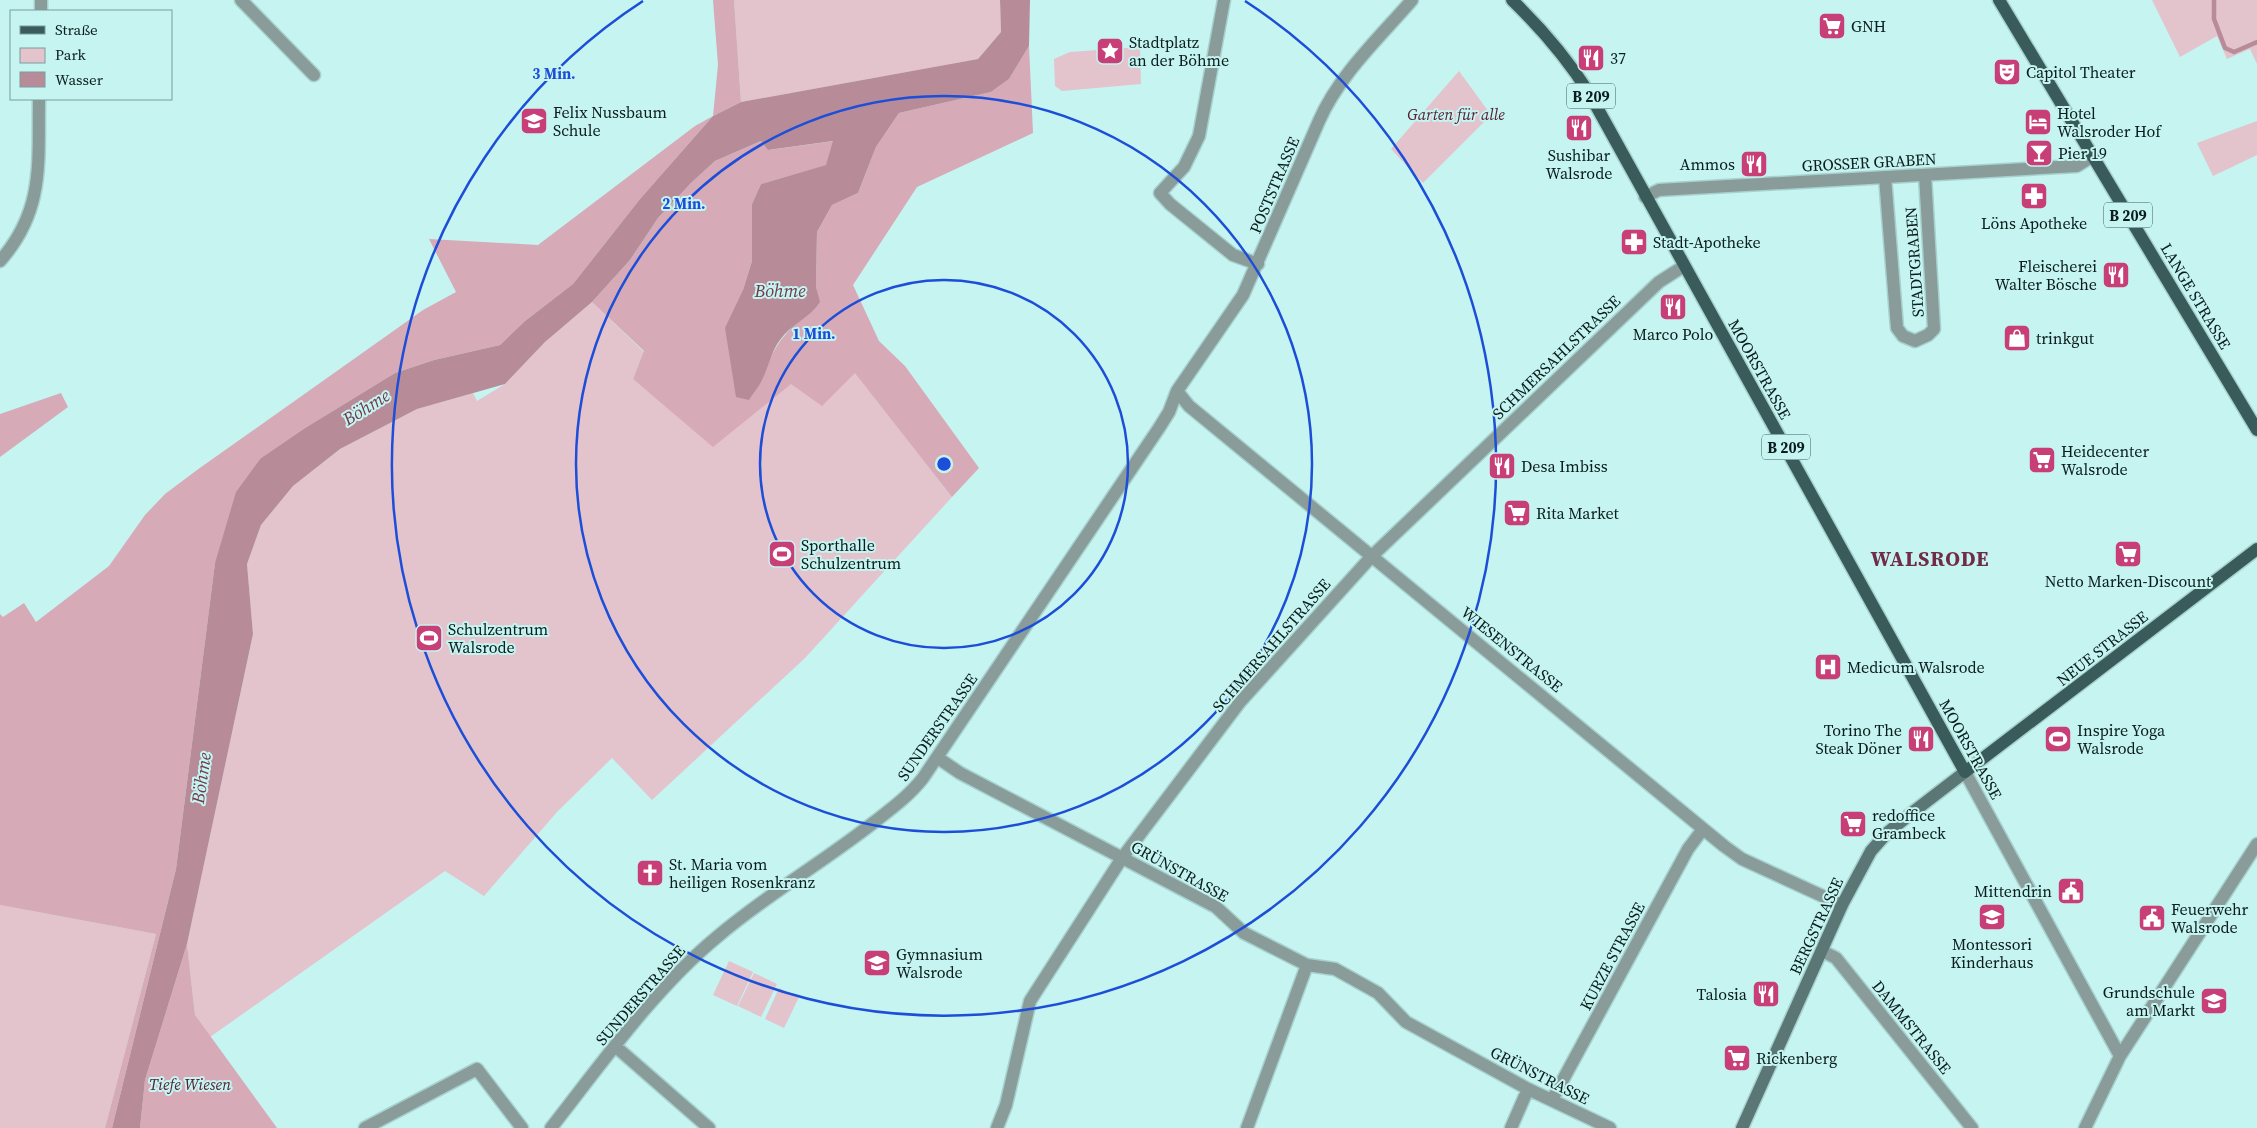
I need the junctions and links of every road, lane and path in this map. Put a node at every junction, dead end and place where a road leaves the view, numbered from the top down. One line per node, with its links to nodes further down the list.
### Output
1 (240, 0): 6 (street)
2 (1224, 0): 13 (street)
3 (1412, 0): 13 (street, POSTSTRASSE)
4 (1512, 0): 11 (main road, MOORSTRASSE / B 209)
5 (1999, 0): 8 (main road, LANGE STRASSE / B 209)
6 (314, 75)
7 (39, 100): 12 (street)
8 (2093, 156): 9 (street, GROSSER GRABEN); 16 (main road, LANGE STRASSE / B 209)
9 (1925, 175): 10 (street, GROSSER GRABEN); 10 (street, STADTGRABEN)
10 (1885, 177): 11 (street, GROSSER GRABEN)
11 (1645, 197): 14 (main road, MOORSTRASSE / B 209)
12 (0, 261)
13 (1258, 264): 15 (street, POSTSTRASSE)
14 (1684, 266): 18 (street, SCHMERSAHLSTRASSE); 20 (main road, MOORSTRASSE / B 209)
15 (1177, 391): 18 (street, WIESENSTRASSE); 19 (street, SUNDERSTRASSE)
16 (2257, 430)
17 (2257, 549): 20 (main road, NEUE STRASSE)
18 (1372, 556): 21 (street, WIESENSTRASSE); 23 (street, SCHMERSAHLSTRASSE)
19 (938, 758): 23 (street, GRÜNSTRASSE); 27 (street, SUNDERSTRASSE)
20 (1966, 772): 24 (main road, BERGSTRASSE); 28 (street, MOORSTRASSE)
21 (1703, 829): 24 (street, WIESENSTRASSE); 30 (street, KURZE STRASSE)
22 (2257, 844): 28 (street)
23 (1122, 858): 26 (street, GRÜNSTRASSE); 35 (street, SCHMERSAHLSTRASSE)
24 (1842, 905): 25 (main road, BERGSTRASSE)
25 (1822, 951): 39 (main road, BERGSTRASSE); 40 (street, DAMMSTRASSE)
26 (1307, 965): 29 (street, GRÜNSTRASSE); 36 (street)
27 (615, 1046): 33 (street, SUNDERSTRASSE); 34 (street)
28 (2120, 1056): 41 (street)
29 (1528, 1089): 30 (street, GRÜNSTRASSE); 37 (street)
30 (1552, 1100): 38 (street, GRÜNSTRASSE)
31 (365, 1128): 32 (street)
32 (522, 1128)
33 (551, 1128)
34 (708, 1128)
35 (997, 1128)
36 (1247, 1128)
37 (1511, 1128)
38 (1610, 1128)
39 (1742, 1128)
40 (1972, 1128)
41 (2085, 1128)

